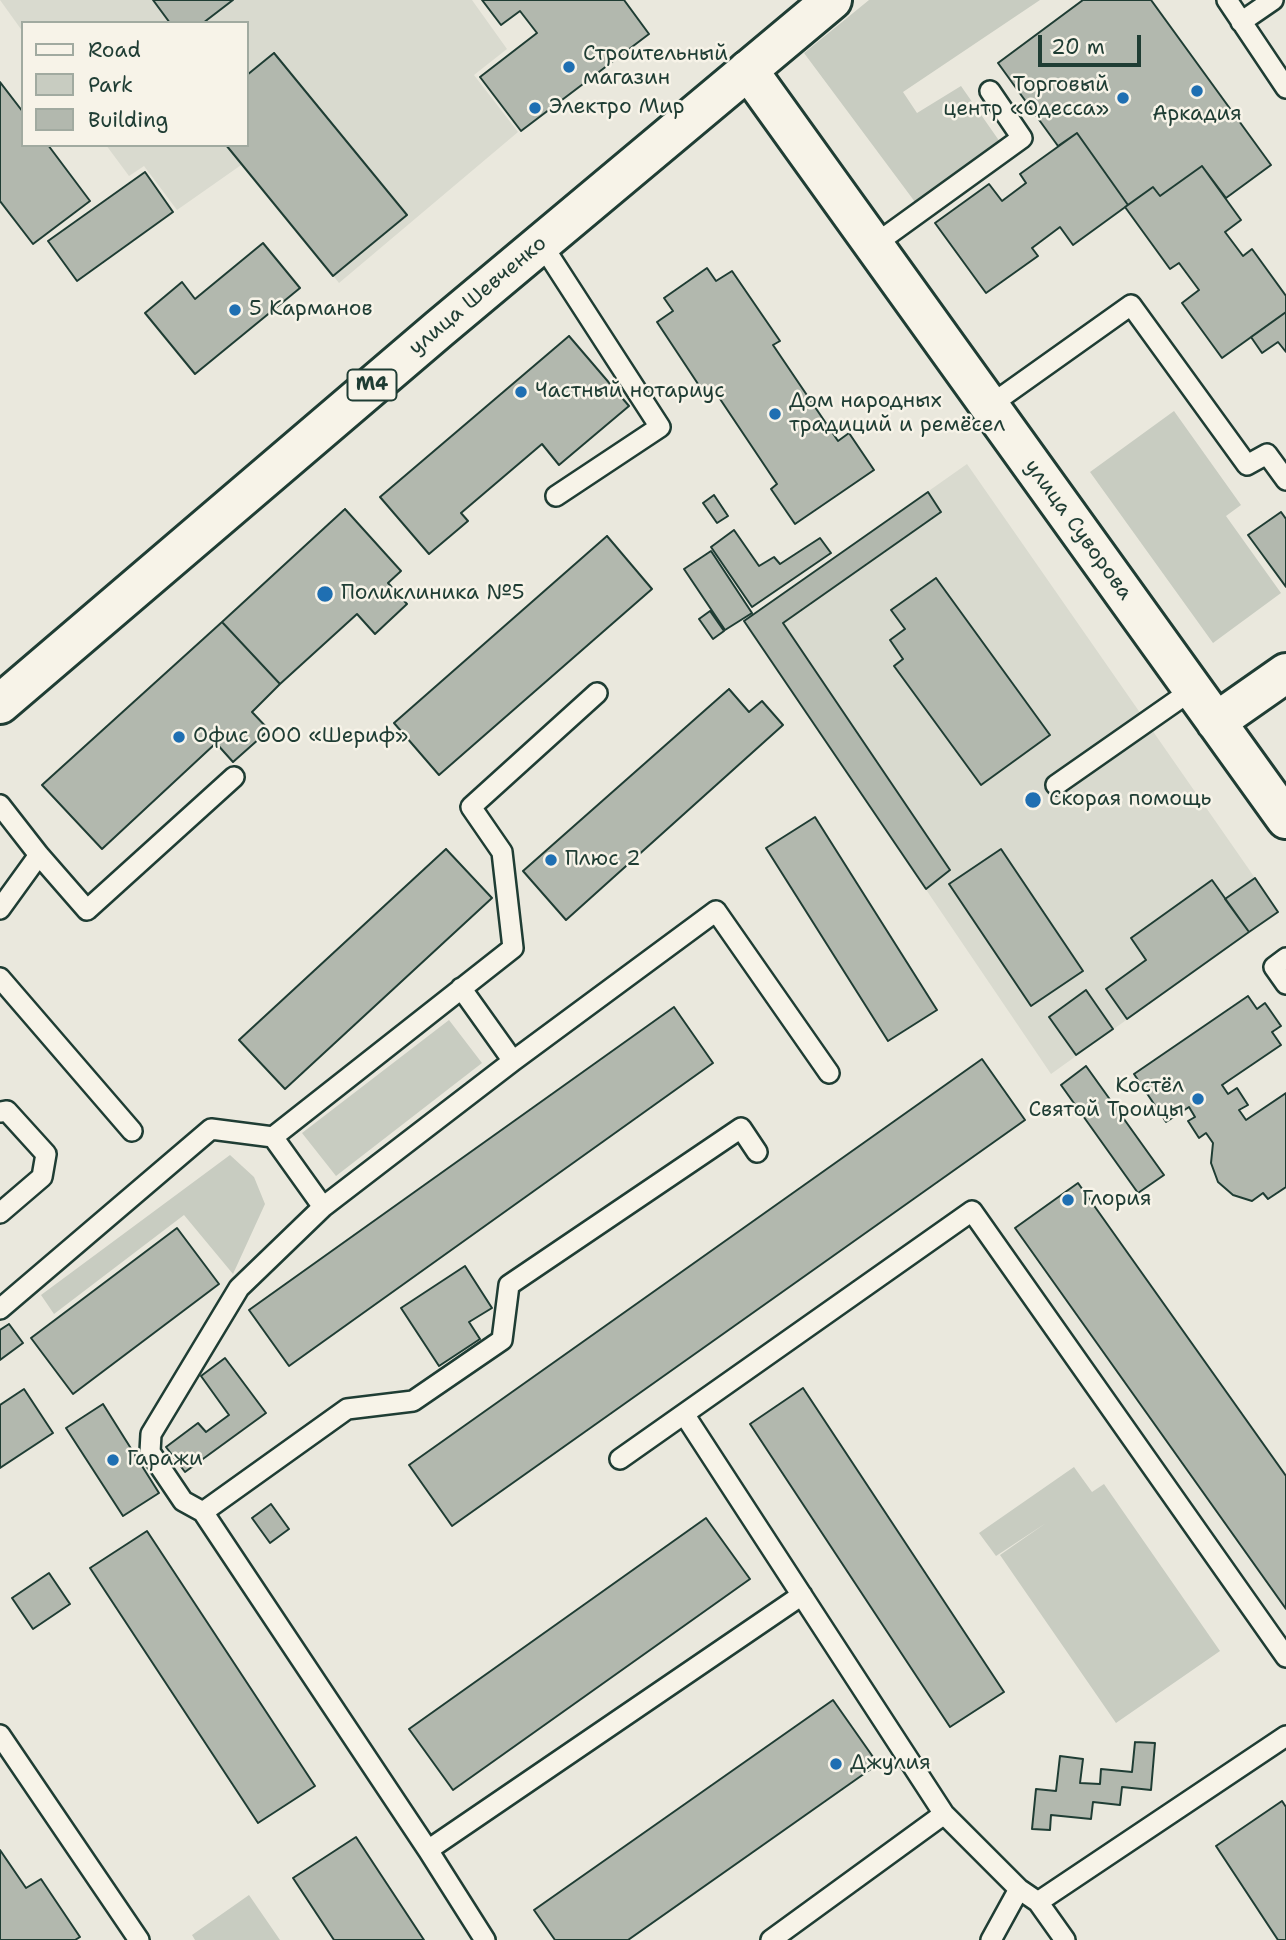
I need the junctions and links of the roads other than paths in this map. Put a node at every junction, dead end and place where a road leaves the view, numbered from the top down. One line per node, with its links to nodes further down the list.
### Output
1 (832, 0): 5 (main road, улица Шевченко / M4)
2 (1227, 0): 4 (lane)
3 (1273, 0): 4 (lane)
4 (1241, 22): 6 (lane)
5 (748, 70): 8 (main road, улица Шевченко / M4); 9 (main road, улица Суворова)
6 (1286, 88)
7 (990, 91): 9 (lane)
8 (541, 243): 12 (lane); 16 (main road, улица Шевченко / M4)
9 (874, 245): 10 (main road, улица Суворова)
10 (989, 406): 11 (lane); 14 (main road, улица Суворова)
11 (1286, 480)
12 (556, 496)
13 (1286, 673): 17 (main road)
14 (1192, 690): 17 (main road, улица Суворова); 19 (lane)
15 (597, 693): 27 (lane)
16 (0, 704)
17 (1216, 722): 21 (main road, улица Суворова)
18 (234, 777): 22 (lane)
19 (1056, 785)
20 (0, 805): 22 (lane)
21 (1286, 819)
22 (39, 855): 23 (lane)
23 (0, 909)
24 (1286, 958): 26 (lane)
25 (0, 978): 31 (lane)
26 (1286, 984)
27 (461, 988): 28 (lane); 32 (lane)
28 (513, 1061): 29 (lane); 34 (lane)
29 (829, 1073)
30 (0, 1112): 35 (lane)
31 (132, 1131)
32 (273, 1137): 34 (lane); 36 (lane)
33 (757, 1152): 39 (lane)
34 (323, 1207): 39 (lane)
35 (0, 1213)
36 (0, 1309)
37 (684, 1414): 38 (lane); 40 (lane); 41 (lane)
38 (620, 1460)
39 (203, 1512): 45 (lane)
40 (802, 1595): 44 (lane); 45 (lane)
41 (1286, 1657)
42 (0, 1735): 48 (lane)
43 (1286, 1735): 47 (lane)
44 (944, 1814): 46 (lane); 50 (lane)
45 (428, 1850): 49 (lane)
46 (1019, 1889): 47 (lane); 51 (lane)
47 (1038, 1902): 52 (lane)
48 (139, 1940)
49 (485, 1940)
50 (771, 1940)
51 (991, 1940)
52 (1065, 1940)

